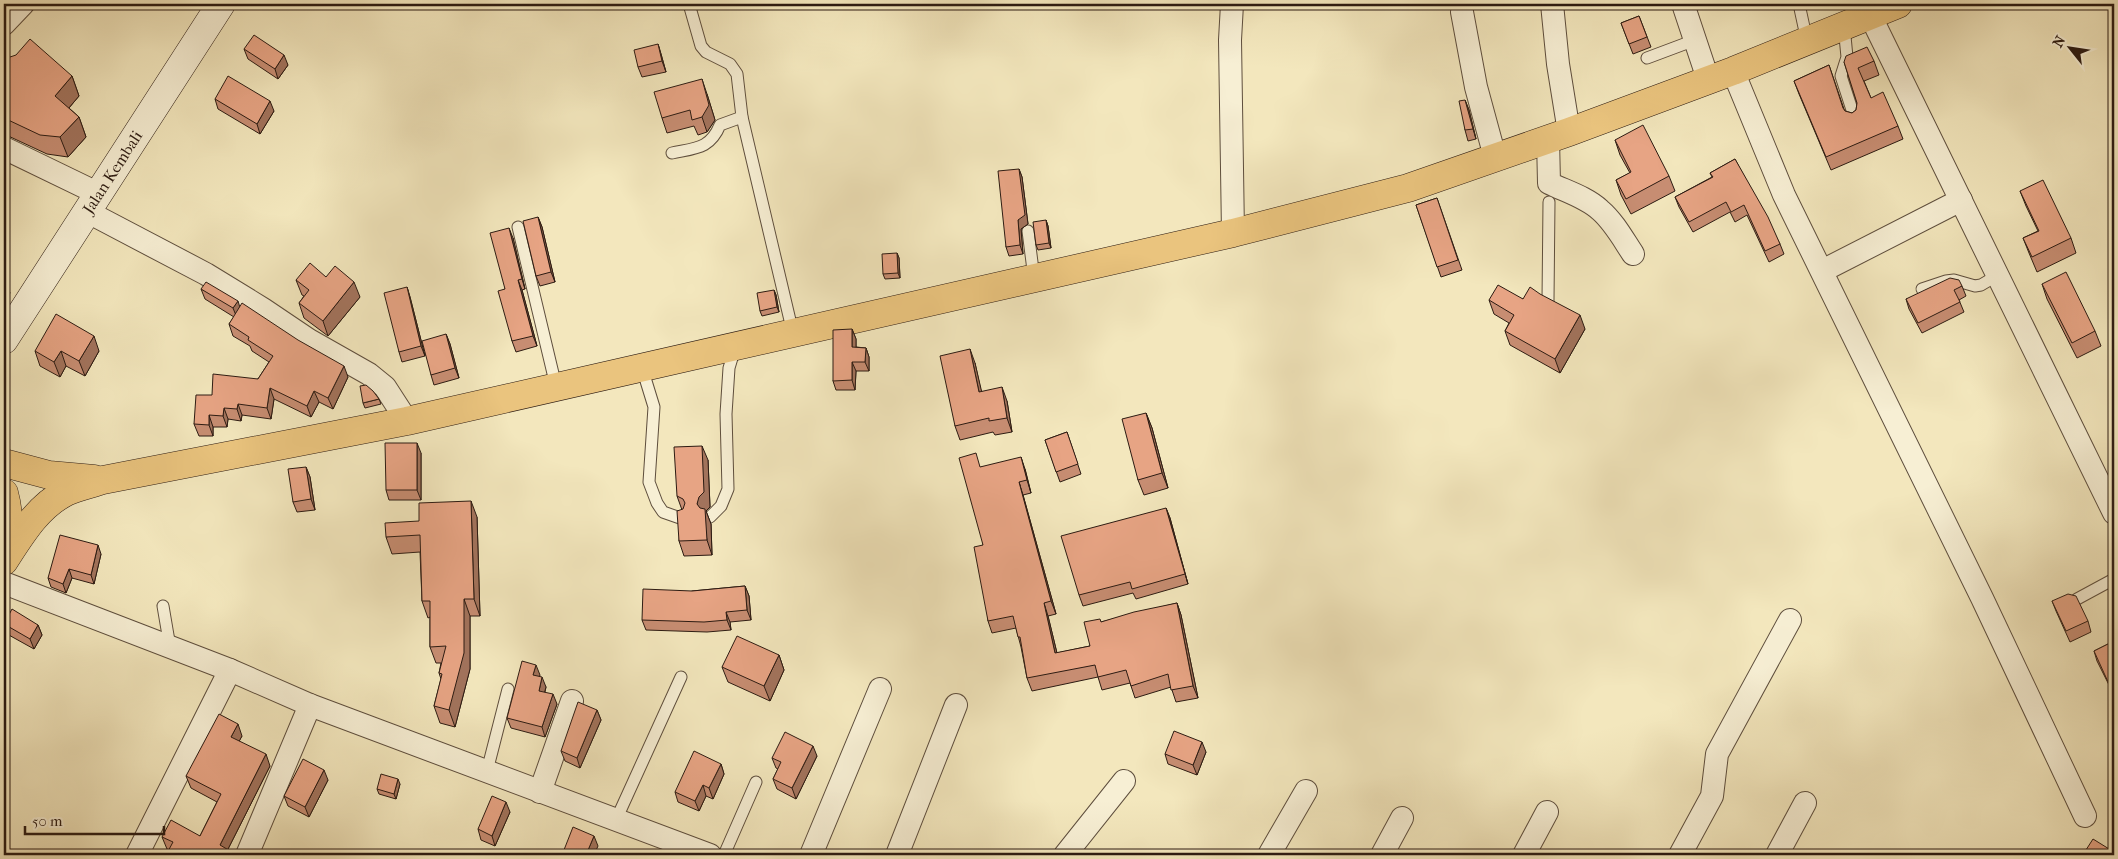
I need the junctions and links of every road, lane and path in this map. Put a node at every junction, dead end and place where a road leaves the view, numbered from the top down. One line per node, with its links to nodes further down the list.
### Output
1 (23, 4): 11 (street)
2 (221, 4): 25 (street, Jalan Kembali)
3 (689, 4): 17 (lane)
4 (1232, 4): 28 (street)
5 (1552, 4): 19 (street)
6 (1683, 4): 13 (street)
7 (1798, 4): 14 (lane)
8 (1898, 4): 10 (main road)
9 (1462, 12): 22 (street)
10 (1870, 15): 12 (main road); 24 (street)
11 (4, 24)
12 (1844, 26): 14 (main road); 18 (lane)
13 (1695, 40): 15 (lane); 16 (street)
14 (1807, 41): 16 (main road)
15 (1648, 58)
16 (1721, 75): 19 (main road); 30 (street)
17 (742, 116): 21 (lane); 35 (lane)
18 (1855, 120)
19 (1559, 136): 22 (main road); 23 (street)
20 (4, 148): 25 (street)
21 (672, 153)
22 (1495, 157): 28 (main road)
23 (1549, 193): 29 (street); 34 (lane)
24 (1961, 200): 30 (street); 31 (street)
25 (92, 202): 36 (street, Jalan Kembali); 40 (street)
26 (518, 227): 39 (lane)
27 (1028, 231): 32 (lane)
28 (1233, 233): 32 (main road)
29 (1632, 254)
30 (1822, 271): 68 (street)
31 (1998, 275): 33 (lane); 44 (street)
32 (1034, 278): 35 (main road)
33 (1922, 289)
34 (1548, 301)
35 (794, 334): 37 (main road)
36 (4, 340)
37 (736, 346): 38 (main road); 45 (lane)
38 (641, 366): 39 (main road); 46 (lane)
39 (556, 386): 40 (main road)
40 (407, 421): 42 (main road)
41 (4, 463): 42 (main road)
42 (103, 480): 47 (main road)
43 (4, 493): 47 (main road)
44 (2114, 513)
45 (710, 517)
46 (683, 519)
47 (4, 562)
48 (2114, 579): 50 (lane)
49 (4, 584): 53 (street)
50 (2077, 599)
51 (163, 606): 53 (lane)
52 (1790, 620): 81 (street)
53 (170, 647): 54 (street)
54 (230, 670): 59 (street); 71 (street)
55 (681, 677): 70 (lane)
56 (880, 689): 75 (street)
57 (508, 690): 61 (lane)
58 (572, 702): 65 (street)
59 (310, 705): 61 (street); 72 (street)
60 (956, 705): 76 (street)
61 (487, 771): 65 (street)
62 (1124, 781): 77 (street)
63 (756, 782): 74 (lane)
64 (1306, 791): 78 (street)
65 (540, 792): 70 (street)
66 (1805, 803): 82 (street)
67 (1547, 812): 80 (street)
68 (2085, 816)
69 (1402, 818): 79 (street)
70 (616, 820): 73 (street)
71 (137, 855)
72 (247, 855)
73 (710, 855)
74 (724, 855)
75 (811, 855)
76 (897, 855)
77 (1065, 855)
78 (1268, 855)
79 (1382, 855)
80 (1524, 855)
81 (1680, 855)
82 (1777, 855)

